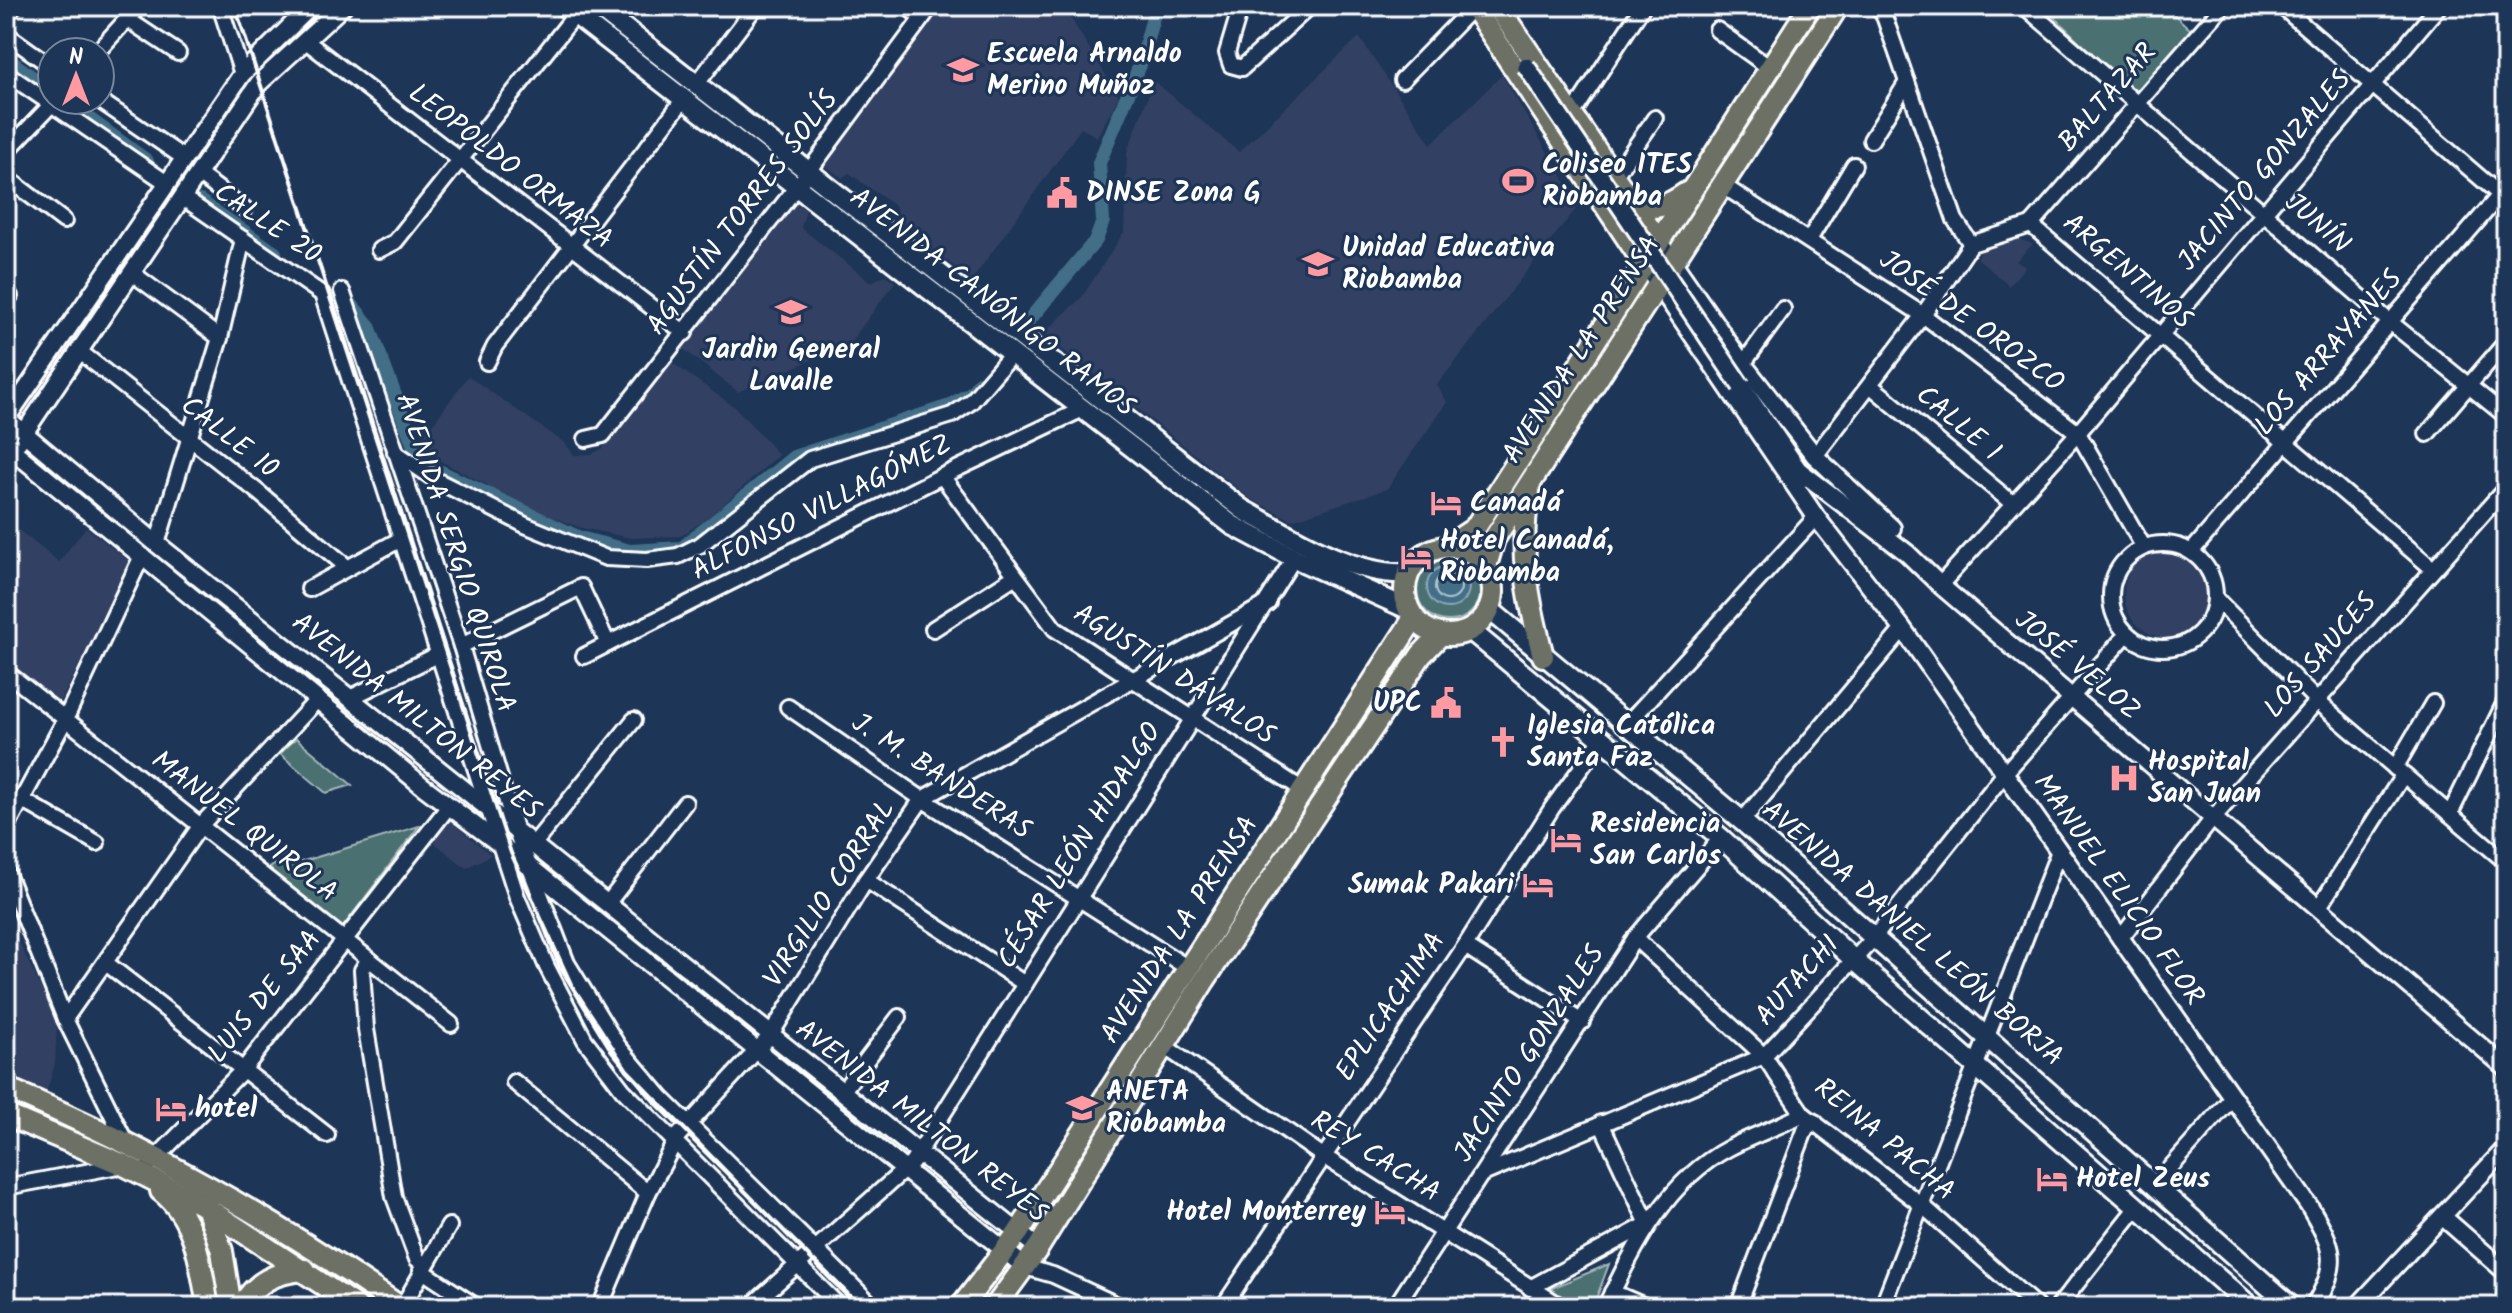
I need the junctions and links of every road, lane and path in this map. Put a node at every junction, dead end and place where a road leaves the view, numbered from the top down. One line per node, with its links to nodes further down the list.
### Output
1 (14, 6): 22 (street)
2 (139, 6): 23 (street)
3 (220, 6): 32 (street)
4 (311, 6): 32 (street)
5 (343, 6): 27 (street)
6 (596, 6): 36 (main road, AVENIDA CANÓNIGO RAMOS)
7 (756, 6): 36 (street)
8 (906, 6): 21 (street)
9 (1241, 6): 10 (street)
10 (1310, 6)
11 (1643, 6): 40 (street)
12 (1810, 6): 30 (main road, AVENIDA LA PRENSA)
13 (1838, 6): 55 (main road, AVENIDA LA PRENSA)
14 (1877, 6): 34 (street)
15 (2024, 6): 38 (street, JUNÍN)
16 (2223, 6): 38 (street, BALTAZAR)
17 (2281, 6): 35 (street)
18 (2439, 6): 35 (street, JACINTO GONZALES)
19 (570, 10): 36 (main road, AVENIDA CANÓNIGO RAMOS); 47 (street)
20 (1486, 10): 33 (street); 40 (main road); 71 (main road); 101 (street, bridge)
21 (926, 12): 49 (street, AGUSTÍN TORRES SOLÍS)
22 (6, 14)
23 (127, 19): 26 (street); 28 (street)
24 (1717, 30): 30 (street)
25 (6, 34): 29 (street)
26 (112, 36)
27 (306, 41): 47 (street, LEOPOLDO ORMAZA); 50 (street)
28 (178, 53)
29 (36, 56)
30 (1770, 68): 54 (main road, AVENIDA LA PRENSA)
31 (6, 73): 37 (street)
32 (242, 74): 46 (street)
33 (1402, 80)
34 (1907, 82): 44 (street); 67 (street)
35 (2373, 84): 57 (street); 61 (street, JACINTO GONZALES)
36 (690, 92): 49 (main road, AVENIDA CANÓNIGO RAMOS); 56 (main road, AVENIDA CANÓNIGO RAMOS); 68 (street)
37 (36, 96)
38 (2136, 106): 61 (street, JUNÍN); 63 (street, BALTAZAR)
39 (116, 112): 46 (street)
40 (1572, 115): 52 (main road)
41 (40, 116): 45 (street)
42 (65, 116): 53 (street)
43 (1655, 118): 52 (street)
44 (1871, 140)
45 (6, 152)
46 (184, 158): 53 (street)
47 (459, 162): 68 (street, LEOPOLDO ORMAZA); 69 (street)
48 (1854, 165): 65 (street)
49 (809, 171): 56 (street, AGUSTÍN TORRES SOLÍS); 118 (main road, AVENIDA CANÓNIGO RAMOS)
50 (198, 174): 58 (street); 60 (street)
51 (6, 177): 62 (street)
52 (1614, 177): 59 (main road)
53 (167, 183): 91 (street)
54 (1696, 185): 59 (main road); 66 (main road, AVENIDA LA PRENSA)
55 (1722, 185): 65 (street, JOSÉ DE OROZCO); 70 (main road, AVENIDA LA PRENSA)
56 (796, 187): 79 (street, AGUSTÍN TORRES SOLÍS); 84 (main road, AVENIDA CANÓNIGO RAMOS)
57 (2504, 194): 78 (street, LOS ARRAYANES)
58 (182, 197): 64 (street, CALLE 20); 72 (street)
59 (1632, 203): 66 (main road)
60 (245, 209)
61 (2264, 213): 78 (street, JUNÍN); 80 (street, JACINTO GONZALES)
62 (64, 221)
63 (2031, 225): 67 (street, ARGENTINOS); 80 (street, ARGENTINOS)
64 (243, 239): 75 (street, CALLE 20); 81 (street)
65 (1809, 240): 77 (street, JOSÉ DE OROZCO)
66 (1659, 242): 70 (street); 71 (main road, AVENIDA LA PRENSA)
67 (1971, 244): 77 (street)
68 (570, 247): 79 (street, LEOPOLDO ORMAZA); 85 (street)
69 (379, 250)
70 (1672, 262): 73 (main road, AVENIDA LA PRENSA); 86 (street)
71 (1645, 265): 73 (street, MANUEL ELICIO FLOR); 109 (main road, AVENIDA LA PRENSA)
72 (132, 273): 81 (street); 83 (street)
73 (1656, 285): 103 (main road, AVENIDA LA PRENSA); 106 (street, MANUEL ELICIO FLOR)
74 (342, 291): 98 (street, AVENIDA SERGIO QUIROLA)
75 (322, 294): 107 (street, AVENIDA SERGIO QUIROLA)
76 (1783, 309): 86 (street)
77 (1923, 315): 87 (street); 93 (street, JOSÉ DE OROZCO)
78 (2390, 322): 88 (street, JUNÍN); 97 (street, LOS ARRAYANES)
79 (685, 333): 95 (street, AGUSTÍN TORRES SOLÍS)
80 (2160, 335): 93 (street, JACINTO GONZALES); 97 (street, ARGENTINOS)
81 (220, 338): 96 (street)
82 (2506, 342): 88 (street)
83 (79, 351): 92 (street); 96 (street, CALLE 10)
84 (1012, 354): 89 (main road, AVENIDA CANÓNIGO RAMOS); 98 (street)
85 (487, 362)
86 (1743, 364): 100 (street)
87 (1870, 385): 100 (street); 105 (street, CALLE 1)
88 (2467, 385): 90 (street, JUNÍN); 94 (street)
89 (1083, 409): 102 (street, ALFONSO VILLAGÓMEZ); 114 (main road, AVENIDA CANÓNIGO RAMOS)
90 (2506, 416)
91 (6, 419): 92 (street, AVENIDA MILTON REYES)
92 (24, 432): 99 (street); 108 (street, AVENIDA MILTON REYES)
93 (2078, 433): 105 (street, JACINTO GONZALES); 110 (street, JOSÉ DE OROZCO)
94 (2427, 434)
95 (586, 439)
96 (189, 441): 108 (street); 116 (street, CALLE 10)
97 (2286, 443): 111 (street, LOS ARRAYANES); 117 (street, ARGENTINOS)
98 (395, 451): 133 (street, AVENIDA SERGIO QUIROLA)
99 (8, 452): 113 (street, AVENIDA MILTON REYES)
100 (1815, 456): 112 (street)
101 (1800, 471): 112 (street, JOSÉ VELOZ); 124 (street)
102 (942, 476): 119 (street, AGUSTÍN DÁVALOS); 132 (street, ALFONSO VILLAGÓMEZ)
103 (1531, 481): 115 (main road, AVENIDA LA PRENSA); 136 (main road)
104 (2506, 488): 117 (street, LOS SAUCES)
105 (2012, 503): 120 (street, JACINTO GONZALES)
106 (1816, 517): 124 (street, MANUEL ELICIO FLOR); 149 (street)
107 (401, 539): 116 (street); 134 (street, AVENIDA SERGIO QUIROLA)
108 (157, 544): 140 (street, AVENIDA MILTON REYES)
109 (1448, 546): 115 (main road); 118 (main road)
110 (2143, 546): 111 (street); 131 (street)
111 (2191, 552): 122 (street)
112 (1907, 553): 120 (street, JOSÉ VELOZ)
113 (141, 558): 141 (street, AVENIDA MILTON REYES); 147 (street)
114 (1294, 558): 123 (street, CÉSAR LEÓN HIDALGO); 126 (main road, AVENIDA CANÓNIGO RAMOS)
115 (1486, 566): 125 (main road)
116 (347, 567): 121 (street)
117 (2432, 568): 143 (street, LOS SAUCES)
118 (1408, 573): 126 (main road)
119 (1014, 577): 127 (street); 138 (street, AGUSTÍN DÁVALOS)
120 (1940, 585): 139 (street, JOSÉ VELOZ)
121 (309, 589)
122 (2216, 599): 131 (street); 143 (street)
123 (1268, 603): 138 (street, VIRGILIO CORRAL); 146 (street, CÉSAR LEÓN HIDALGO)
124 (1882, 605): 128 (street, MANUEL ELICIO FLOR)
125 (1489, 609): 129 (main road); 136 (main road, AVENIDA DANIEL LEÓN BORJA)
126 (1411, 614): 130 (main road); 153 (main road, AVENIDA LA PRENSA)
127 (933, 629)
128 (1903, 629): 152 (street, MANUEL ELICIO FLOR); 161 (street)
129 (1470, 630): 130 (main road); 150 (main road, AVENIDA DANIEL LEÓN BORJA)
130 (1441, 634): 193 (main road, AVENIDA LA PRENSA)
131 (2127, 634): 139 (street, AUTACHI)
132 (608, 644): 133 (street); 135 (street, ALFONSO VILLAGÓMEZ)
133 (461, 646): 164 (street, AVENIDA SERGIO QUIROLA)
134 (437, 655): 140 (street); 158 (street, AVENIDA SERGIO QUIROLA)
135 (584, 656)
136 (1543, 656): 149 (main road, AVENIDA DANIEL LEÓN BORJA)
137 (6, 672): 147 (street, MANUEL QUIROLA)
138 (1131, 681): 146 (street, AGUSTÍN DÁVALOS); 154 (street, VIRGILIO CORRAL)
139 (2072, 694): 152 (street, AUTACHI); 160 (street, JOSÉ VELOZ)
140 (350, 698): 158 (street, AVENIDA MILTON REYES)
141 (318, 699): 157 (street, AVENIDA MILTON REYES); 162 (street)
142 (2506, 700): 159 (street)
143 (2317, 701): 151 (street); 160 (street, LOS SAUCES)
144 (2433, 703): 151 (street)
145 (788, 707): 154 (street, J. M. BANDERAS)
146 (1191, 718): 153 (street, AGUSTÍN DÁVALOS); 174 (street, CÉSAR LEÓN HIDALGO)
147 (65, 720): 155 (street); 162 (street, MANUEL QUIROLA)
148 (634, 720): 168 (street)
149 (1627, 724): 161 (main road, AVENIDA DANIEL LEÓN BORJA)
150 (1603, 738): 165 (main road, AVENIDA DANIEL LEÓN BORJA); 181 (street, EPLICACHIMA)
151 (2398, 772): 159 (street); 176 (street)
152 (2005, 773): 169 (street, MANUEL ELICIO FLOR); 178 (street, AUTACHI)
153 (1303, 790): 185 (main road, AVENIDA LA PRENSA)
154 (922, 799): 173 (street, VIRGILIO CORRAL); 174 (street, J. M. BANDERAS)
155 (24, 801): 163 (street); 166 (street)
156 (685, 803): 175 (street)
157 (449, 806): 167 (street, AVENIDA MILTON REYES); 180 (street, LUIS DE SAA)
158 (488, 810): 164 (street, AVENIDA MILTON REYES); 167 (street, AVENIDA SERGIO QUIROLA)
159 (2450, 814): 170 (street)
160 (2213, 818): 176 (street, JOSÉ VELOZ); 179 (street, LOS SAUCES)
161 (1742, 821): 178 (main road, AVENIDA DANIEL LEÓN BORJA)
162 (201, 825): 180 (street, MANUEL QUIROLA); 184 (street)
163 (6, 829)
164 (516, 832): 168 (street, AVENIDA MILTON REYES); 171 (street, AVENIDA SERGIO QUIROLA)
165 (1721, 838): 177 (street, JACINTO GONZALES); 182 (main road, AVENIDA DANIEL LEÓN BORJA)
166 (97, 843)
167 (499, 844): 171 (street, AVENIDA MILTON REYES); 208 (street, AVENIDA SERGIO QUIROLA)
168 (533, 845): 175 (street, AVENIDA MILTON REYES)
169 (2059, 851): 179 (street, MANUEL ELICIO FLOR); 192 (street)
170 (2506, 862)
171 (530, 867): 194 (street, AVENIDA MILTON REYES); 206 (street, AVENIDA SERGIO QUIROLA)
172 (6, 871): 188 (street)
173 (866, 880): 186 (street); 191 (street, VIRGILIO CORRAL)
174 (1080, 896): 185 (street, J. M. BANDERAS); 186 (street, CÉSAR LEÓN HIDALGO)
175 (607, 904): 191 (street, AVENIDA MILTON REYES)
176 (2319, 907): 197 (street, JOSÉ VELOZ)
177 (1635, 938): 189 (street, JACINTO GONZALES); 195 (street, REINA PACHA)
178 (1873, 939): 182 (street, AUTACHI); 192 (main road, AVENIDA DANIEL LEÓN BORJA)
179 (2120, 939): 202 (street, MANUEL ELICIO FLOR)
180 (346, 940): 183 (street, MANUEL QUIROLA); 198 (street, LUIS DE SAA)
181 (1465, 946): 189 (street); 212 (street, EPLICACHIMA)
182 (1852, 958): 195 (street, AUTACHI); 196 (main road, AVENIDA DANIEL LEÓN BORJA)
183 (369, 959): 190 (street, MANUEL QUIROLA); 233 (street)
184 (106, 963): 188 (street); 198 (street)
185 (1188, 968): 228 (main road, AVENIDA LA PRENSA)
186 (1025, 984): 213 (street, CÉSAR LEÓN HIDALGO)
187 (899, 1017): 201 (street)
188 (65, 1019): 209 (street)
189 (1582, 1022): 215 (street, JACINTO GONZALES)
190 (451, 1024)
191 (770, 1036): 194 (street, VIRGILIO CORRAL); 201 (street, AVENIDA MILTON REYES)
192 (1989, 1039): 196 (street); 218 (main road, AVENIDA DANIEL LEÓN BORJA)
193 (1164, 1046): 212 (street, REY CACHA); 230 (main road, AVENIDA LA PRENSA)
194 (756, 1053): 206 (street, VIRGILIO CORRAL); 213 (street, AVENIDA MILTON REYES)
195 (1764, 1056): 204 (street, REINA PACHA); 205 (street, AUTACHI)
196 (1978, 1066): 221 (street); 223 (main road, AVENIDA DANIEL LEÓN BORJA)
197 (2506, 1068)
198 (243, 1070): 207 (street); 211 (street, LUIS DE SAA)
199 (514, 1082): 220 (street)
200 (6, 1088): 209 (main road)
201 (842, 1092): 213 (street, AVENIDA MILTON REYES)
202 (2231, 1099): 218 (street); 265 (street, MANUEL ELICIO FLOR)
203 (6, 1115): 214 (main road)
204 (1809, 1118): 221 (street, REINA PACHA); 225 (street); 259 (street)
205 (1601, 1123): 215 (street, AUTACHI); 225 (street)
206 (689, 1124): 208 (street, VIRGILIO CORRAL); 229 (street, AVENIDA SERGIO QUIROLA)
207 (327, 1135)
208 (676, 1140): 220 (street, VIRGILIO CORRAL); 232 (street, AVENIDA SERGIO QUIROLA)
209 (125, 1141): 211 (main road)
210 (2506, 1148): 224 (street)
211 (155, 1155): 216 (street, LUIS DE SAA); 217 (main road)
212 (1323, 1156): 227 (street, REY CACHA); 254 (street, EPLICACHIMA)
213 (912, 1163): 228 (street, AVENIDA MILTON REYES); 229 (street, CÉSAR LEÓN HIDALGO); 231 (street, AVENIDA MILTON REYES)
214 (124, 1165): 216 (main road); 219 (street)
215 (1485, 1173): 227 (street, JACINTO GONZALES)
216 (142, 1176): 222 (main road); 241 (main road)
217 (198, 1179): 222 (main road); 245 (main road)
218 (2155, 1185): 264 (main road, AVENIDA DANIEL LEÓN BORJA)
219 (6, 1187)
220 (648, 1193): 247 (street, VIRGILIO CORRAL)
221 (1923, 1206): 260 (street); 261 (street, REINA PACHA)
222 (206, 1207): 235 (main road); 242 (main road)
223 (2137, 1207): 262 (street); 263 (main road, AVENIDA DANIEL LEÓN BORJA)
224 (2443, 1217): 236 (street); 240 (street)
225 (1648, 1224): 238 (street); 239 (street)
226 (449, 1226): 233 (street)
227 (1444, 1231): 238 (street, REY CACHA); 255 (street, JACINTO GONZALES)
228 (1018, 1233): 230 (street, AVENIDA MILTON REYES); 231 (main road, AVENIDA LA PRENSA)
229 (814, 1248): 232 (street, CÉSAR LEÓN HIDALGO); 250 (street, AVENIDA SERGIO QUIROLA)
230 (1038, 1248): 234 (main road, AVENIDA LA PRENSA); 237 (street, AVENIDA MILTON REYES)
231 (1005, 1252): 234 (street, AVENIDA MILTON REYES); 251 (main road, AVENIDA LA PRENSA)
232 (798, 1265): 248 (street, CÉSAR LEÓN HIDALGO); 249 (street, AVENIDA SERGIO QUIROLA)
233 (423, 1267): 245 (street); 246 (street)
234 (1025, 1267): 237 (street, AVENIDA MILTON REYES); 252 (main road, AVENIDA LA PRENSA)
235 (305, 1270): 243 (main road); 244 (main road)
236 (2506, 1272)
237 (1053, 1275): 253 (street)
238 (1530, 1288): 256 (street, REY CACHA)
239 (1612, 1292): 257 (street); 258 (street)
240 (2374, 1301): 266 (street)
241 (208, 1307)
242 (231, 1307)
243 (241, 1307)
244 (357, 1307)
245 (401, 1307)
246 (477, 1307)
247 (600, 1307)
248 (750, 1307)
249 (840, 1307)
250 (874, 1307)
251 (961, 1307)
252 (995, 1307)
253 (1122, 1307)
254 (1223, 1307)
255 (1395, 1307)
256 (1562, 1307)
257 (1605, 1307)
258 (1647, 1307)
259 (1738, 1307)
260 (1882, 1307)
261 (2037, 1307)
262 (2058, 1307)
263 (2251, 1307)
264 (2292, 1307)
265 (2314, 1307)
266 (2357, 1307)

